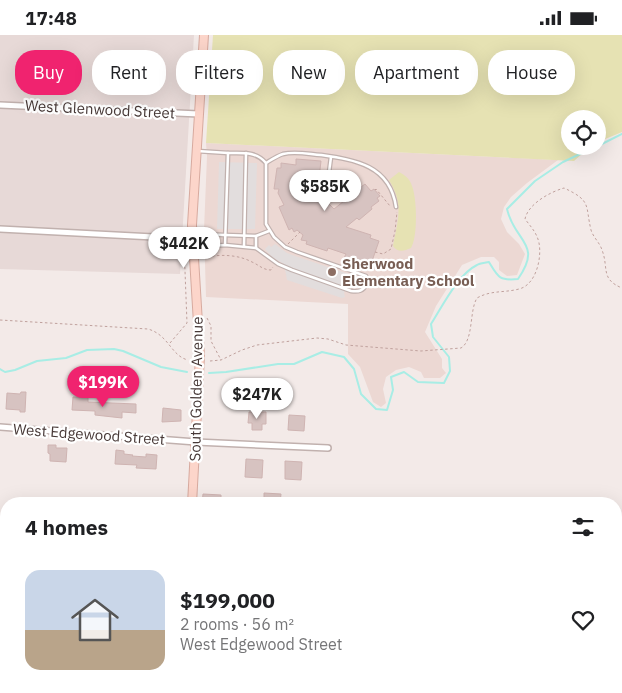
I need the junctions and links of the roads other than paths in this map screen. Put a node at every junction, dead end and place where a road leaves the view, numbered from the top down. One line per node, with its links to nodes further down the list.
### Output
1 (204, 35): 3 (street, South Golden Avenue)
2 (0, 105): 3 (street, West Glenwood Street)
3 (199, 114): 4 (street, South Golden Avenue)
4 (197, 151): 5 (lane); 16 (street, South Golden Avenue)
5 (228, 153): 6 (lane); 13 (lane)
6 (246, 153): 8 (lane); 14 (lane)
7 (331, 157): 8 (lane); 9 (lane); 10 (lane)
8 (266, 163): 12 (lane)
9 (324, 187)
10 (396, 207)
11 (0, 229): 16 (street)
12 (269, 231): 15 (lane); 19 (lane)
13 (226, 235): 14 (lane); 16 (lane); 17 (lane)
14 (244, 236): 15 (lane); 18 (lane)
15 (256, 236): 19 (lane)
16 (193, 240): 17 (lane); 21 (street, South Golden Avenue)
17 (226, 245): 18 (lane)
18 (244, 246): 19 (lane)
19 (256, 248)
20 (0, 427): 21 (street, West Edgewood Street)
21 (196, 442): 22 (street, West Edgewood Street); 23 (street, South Golden Avenue)
22 (328, 449)
23 (192, 497)

